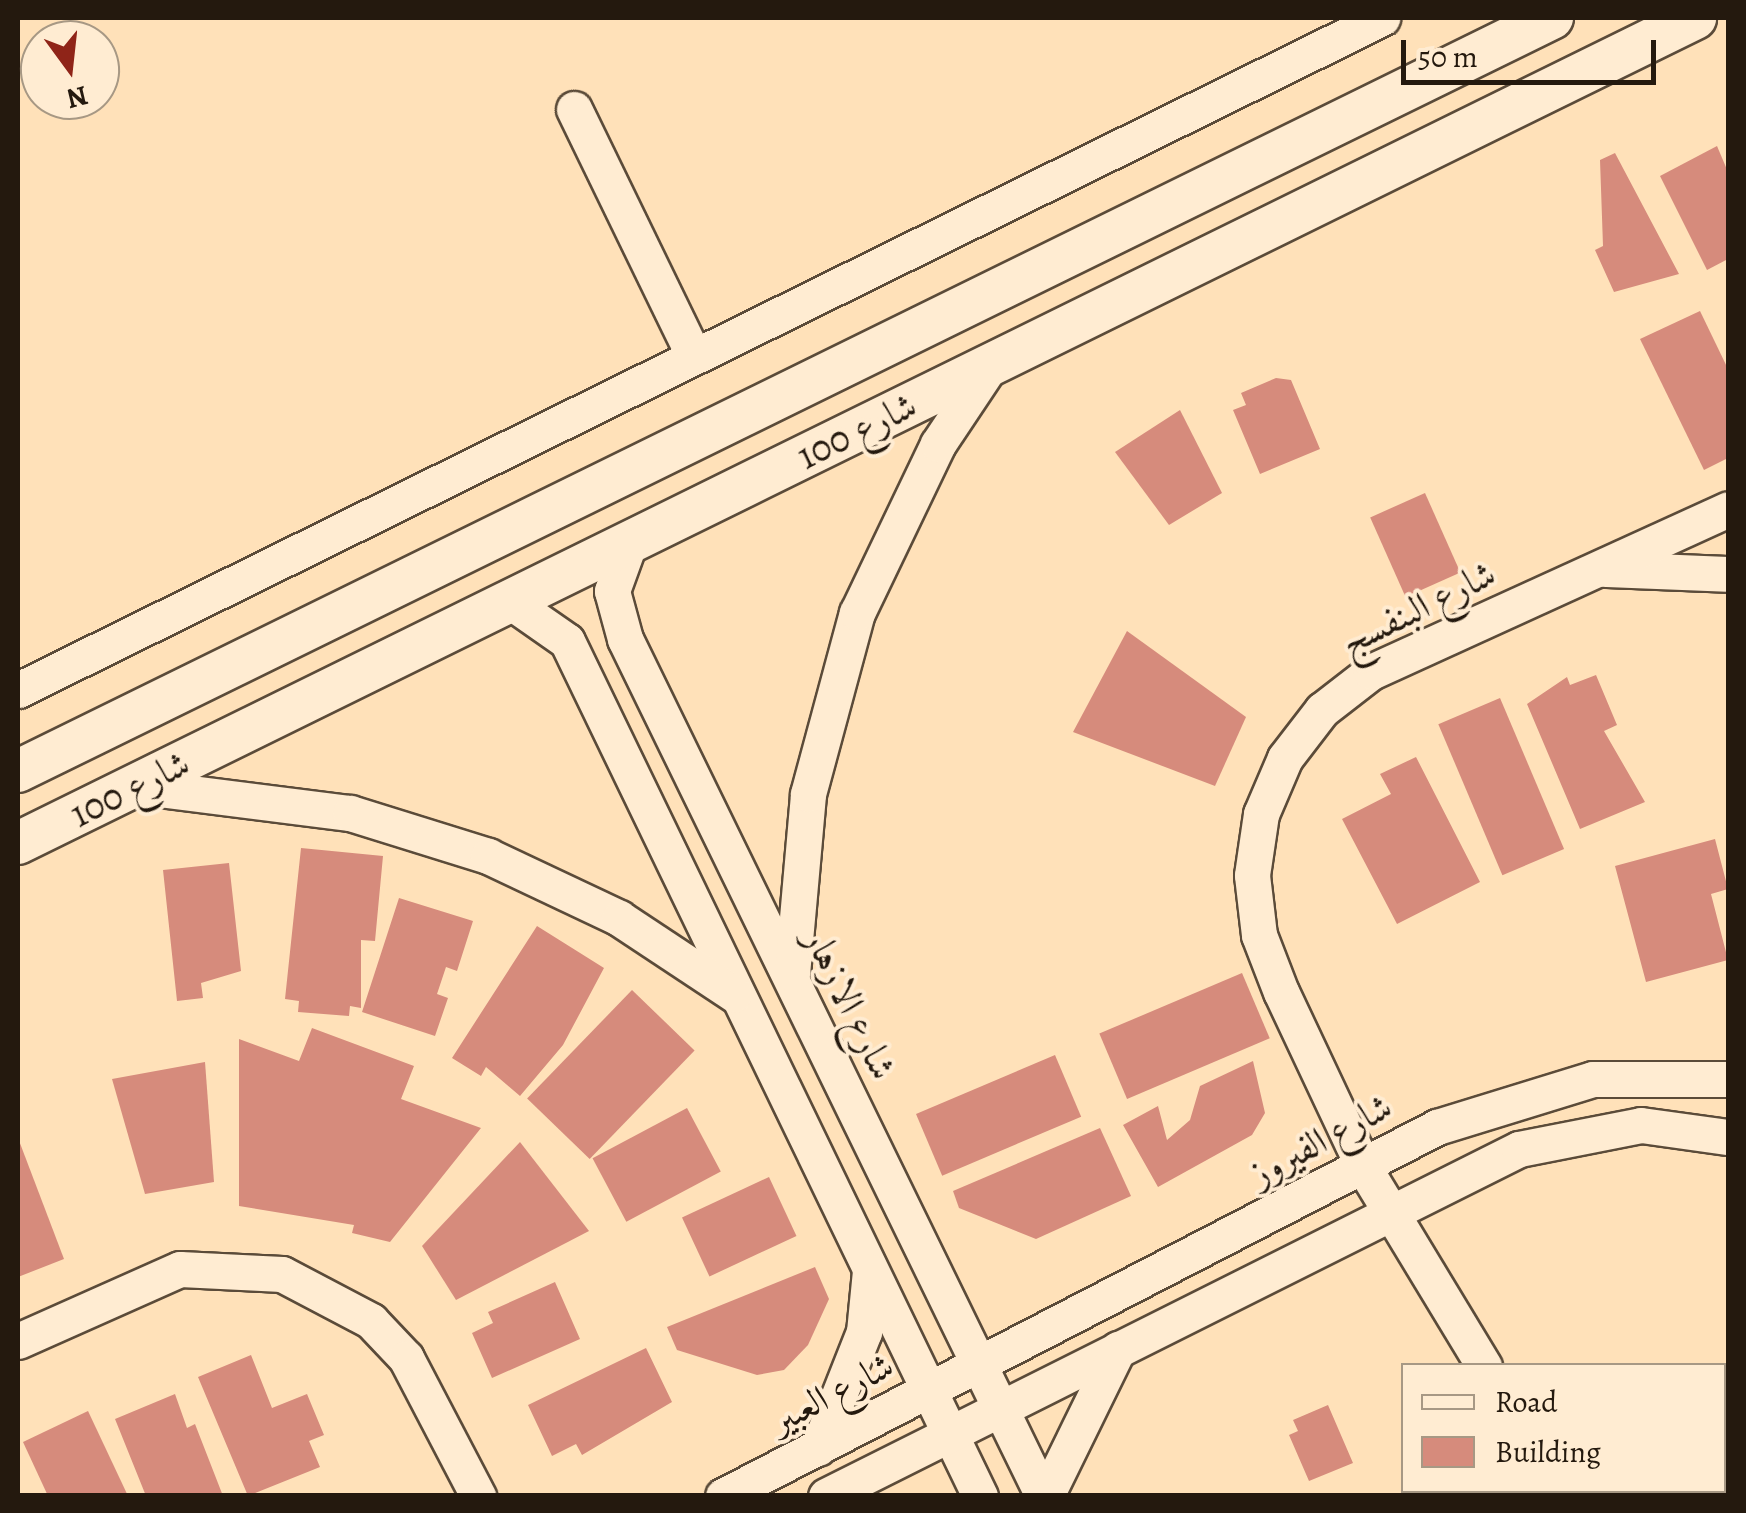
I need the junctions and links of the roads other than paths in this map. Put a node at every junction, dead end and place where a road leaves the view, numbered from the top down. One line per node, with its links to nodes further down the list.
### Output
1 (1382, 18): 5 (street)
2 (1552, 18): 7 (street, شارع 100)
3 (1694, 18): 6 (street, شارع 100)
4 (574, 109): 5 (street)
5 (694, 356): 17 (street)
6 (990, 366): 8 (street, شارع 100); 22 (street)
7 (798, 389): 8 (street); 14 (street, شارع 100)
8 (827, 446): 10 (street, شارع 100)
9 (1728, 509): 11 (street, شارع البنفسج)
10 (629, 544): 13 (street, شارع 100); 15 (street, شارع الازهار)
11 (1596, 569): 12 (street); 26 (street, شارع البنفسج)
12 (1728, 574)
13 (511, 602): 16 (street); 18 (street, شارع 100)
14 (290, 639): 18 (street); 19 (street, شارع 100)
15 (625, 639): 16 (street); 22 (street, شارع الازهار)
16 (578, 662): 23 (street)
17 (18, 690)
18 (319, 697): 20 (street, شارع 100)
19 (18, 771)
20 (136, 786): 21 (street, شارع 100); 23 (street)
21 (18, 843)
22 (791, 980): 32 (street, شارع الازهار)
23 (739, 997): 28 (street)
24 (1728, 1079): 26 (street, شارع الفيروز)
25 (1728, 1136): 27 (street)
26 (1363, 1166): 27 (street, شارع البنفسج); 32 (street, شارع الفيروز)
27 (1390, 1213): 30 (street); 31 (street, شارع البنفسج)
28 (870, 1270): 33 (street); 36 (street)
29 (18, 1342): 37 (street)
30 (1118, 1349): 34 (street); 41 (street)
31 (1482, 1363)
32 (979, 1366): 33 (street, شارع العبير); 34 (street, شارع الازهار)
33 (929, 1391): 35 (street); 36 (street, شارع العبير)
34 (999, 1408): 35 (street); 41 (street, شارع الازهار)
35 (950, 1433): 39 (street); 40 (street)
36 (818, 1448): 38 (street, شارع العبير)
37 (478, 1496)
38 (723, 1496)
39 (826, 1496)
40 (980, 1496)
41 (1045, 1496)

